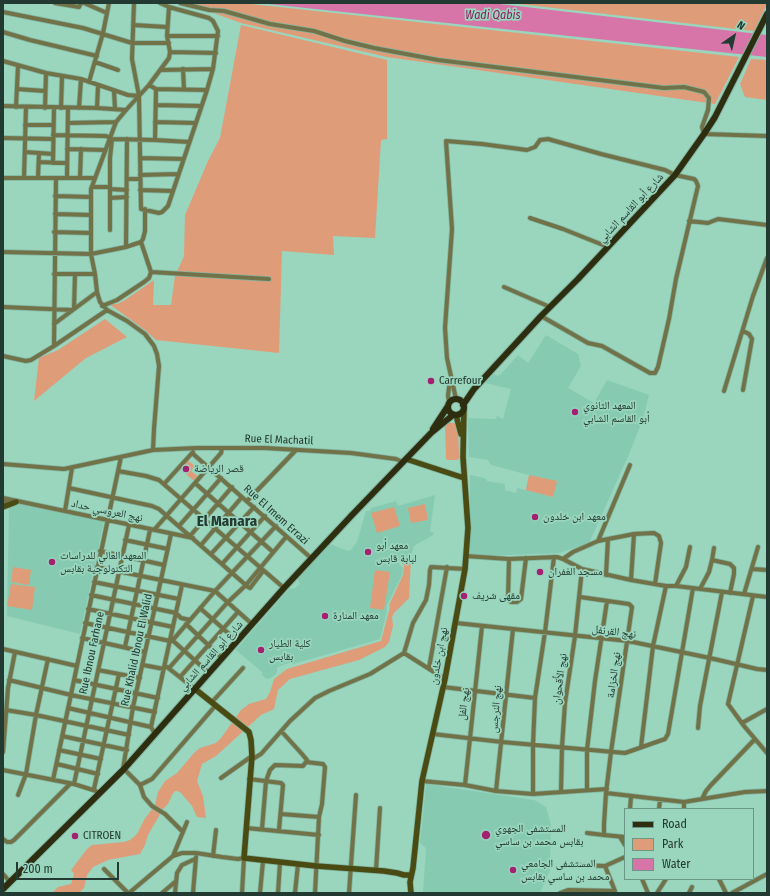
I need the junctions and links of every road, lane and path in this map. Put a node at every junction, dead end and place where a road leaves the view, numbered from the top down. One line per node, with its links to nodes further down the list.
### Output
1 (55, 3): 2 (street)
2 (82, 3): 9 (street)
3 (109, 3): 9 (street)
4 (134, 3): 11 (street)
5 (160, 3): 7 (street)
6 (180, 3): 61 (street)
7 (169, 7): 12 (street); 16 (street)
8 (3, 12): 14 (street)
9 (107, 13): 14 (street)
10 (767, 14): 61 (main road, شارع أبو القاسم الشابي)
11 (133, 25): 12 (street); 17 (street)
12 (168, 27): 15 (street)
13 (3, 32): 21 (street)
14 (104, 33): 17 (street); 21 (street)
15 (167, 36): 16 (street); 18 (street)
16 (218, 36): 20 (street)
17 (132, 43): 18 (street); 41 (street)
18 (169, 43): 19 (street)
19 (170, 52): 20 (street); 28 (street)
20 (216, 53): 26 (street)
21 (97, 56): 23 (street)
22 (3, 62): 24 (street)
23 (95, 62): 27 (street); 32 (street)
24 (18, 66): 29 (street); 35 (street)
25 (183, 69): 26 (street); 28 (street); 37 (street)
26 (213, 69): 39 (street)
27 (118, 70)
28 (161, 70): 33 (street)
29 (46, 73): 30 (street); 38 (street)
30 (62, 77): 31 (street); 49 (street)
31 (81, 79): 32 (street); 51 (street)
32 (88, 82): 34 (street)
33 (149, 85): 36 (street); 41 (street)
34 (98, 86): 40 (street); 52 (street)
35 (17, 89): 38 (street); 45 (street)
36 (156, 89): 37 (street); 43 (street)
37 (184, 89): 39 (street)
38 (45, 90): 47 (street)
39 (207, 90): 44 (street)
40 (114, 91): 41 (street); 53 (street)
41 (139, 96): 54 (street); 69 (street)
42 (3, 106): 45 (street)
43 (156, 106): 44 (street); 56 (street)
44 (201, 106): 58 (street)
45 (16, 107): 46 (street)
46 (26, 107): 47 (street); 60 (street)
47 (45, 108): 48 (street)
48 (54, 108): 49 (street); 59 (street)
49 (61, 108): 50 (street)
50 (68, 108): 51 (street); 57 (street)
51 (79, 108): 52 (street)
52 (97, 108): 53 (street)
53 (114, 109): 54 (street)
54 (126, 110): 55 (street)
55 (116, 122): 57 (street); 66 (street)
56 (155, 122): 58 (street); 70 (street)
57 (68, 123): 62 (street)
58 (195, 123): 71 (street)
59 (53, 124): 60 (street); 65 (street)
60 (25, 125): 67 (street)
61 (704, 134): 63 (street); 84 (main road, شارع أبو القاسم الشابي)
62 (67, 135): 65 (street); 66 (street); 72 (street)
63 (767, 136)
64 (3, 138): 67 (street)
65 (53, 138): 67 (street); 77 (street)
66 (111, 138): 68 (street); 74 (street); 95 (street)
67 (25, 139): 75 (street)
68 (127, 139): 69 (street); 93 (street)
69 (141, 139): 70 (street); 78 (street)
70 (154, 140): 71 (street)
71 (189, 142): 79 (street)
72 (67, 149): 73 (street); 82 (street)
73 (81, 149): 74 (street); 91 (street)
74 (106, 150): 92 (street)
75 (25, 152): 76 (street); 87 (street)
76 (39, 153): 77 (street); 80 (street)
77 (53, 154): 81 (street)
78 (140, 158): 79 (street); 85 (street)
79 (184, 159): 83 (street)
80 (39, 162): 81 (street); 88 (street)
81 (53, 162): 82 (street)
82 (66, 163): 90 (street)
83 (178, 174): 85 (street); 98 (street)
84 (675, 175): 107 (street); 114 (main road, شارع أبو القاسم الشابي); 138 (street)
85 (140, 177): 93 (street); 97 (street)
86 (3, 178): 87 (street)
87 (24, 178): 88 (street)
88 (38, 178): 89 (street)
89 (56, 178): 90 (street); 99 (street)
90 (66, 178): 91 (street)
91 (80, 178): 92 (street)
92 (94, 178): 94 (street)
93 (127, 179): 96 (street)
94 (92, 187): 95 (street); 100 (street)
95 (110, 188): 96 (street); 101 (street)
96 (127, 190): 102 (street)
97 (140, 190): 98 (street); 103 (street)
98 (173, 191): 103 (street)
99 (55, 196): 100 (street); 104 (street)
100 (91, 197): 105 (street)
101 (110, 198): 102 (street); 109 (street)
102 (127, 198): 113 (street)
103 (145, 209): 112 (street)
104 (55, 214): 105 (street); 110 (street)
105 (91, 214): 111 (street)
106 (530, 218): 114 (street)
107 (689, 220): 108 (street); 133 (street)
108 (767, 225)
109 (110, 230)
110 (54, 232): 111 (street); 116 (street)
111 (91, 233): 117 (street)
112 (141, 242): 113 (street); 120 (street)
113 (126, 247): 117 (street)
114 (608, 247): 129 (main road, شارع أبو القاسم الشابي)
115 (3, 252): 116 (street)
116 (54, 253): 117 (street); 121 (street)
117 (91, 254): 123 (street)
118 (767, 258): 119 (street)
119 (766, 263): 135 (street)
120 (151, 272): 124 (street); 127 (street)
121 (54, 274): 122 (street); 130 (street)
122 (75, 274): 123 (street); 131 (street)
123 (95, 274): 126 (street)
124 (269, 279)
125 (504, 287): 129 (street)
126 (97, 292): 127 (street); 131 (street)
127 (102, 306): 132 (street)
128 (3, 307): 130 (street)
129 (550, 307): 133 (main road, شارع أبو القاسم الشابي)
130 (54, 309): 131 (street); 134 (street)
131 (73, 309): 134 (street)
132 (107, 310): 136 (street); 150 (street)
133 (541, 316): 139 (main road, شارع أبو القاسم الشابي)
134 (54, 324): 136 (street)
135 (743, 331): 140 (street); 141 (street)
136 (54, 346): 137 (street)
137 (3, 356)
138 (451, 377): 142 (street); 143 (street)
139 (474, 389): 142 (main road, شارع أبو القاسم الشابي); 144 (main road, شارع أبو القاسم الشابي)
140 (743, 390)
141 (724, 391)
142 (457, 399): 143 (main road); 144 (main road)
143 (448, 404): 145 (main road); 146 (main road, شارع أبو القاسم الشابي)
144 (463, 406): 145 (main road); 147 (street)
145 (455, 415): 146 (main road, شارع أبو القاسم الشابي); 147 (street)
146 (431, 432): 154 (main road, شارع أبو القاسم الشابي)
147 (462, 438): 161 (street, نهج ابن خلدون)
148 (197, 448): 149 (street, Rue El Machatil); 150 (street, Rue El Machatil); 152 (street)
149 (222, 448): 151 (street, Rue El Machatil); 157 (street)
150 (153, 450): 153 (street, Rue El Machatil)
151 (296, 450): 154 (street, Rue El Machatil); 171 (street)
152 (192, 453): 157 (street, Rue El Imem Errazi); 163 (street)
153 (121, 457): 158 (street, Rue El Machatil); 159 (street)
154 (405, 460): 161 (street); 214 (main road, شارع أبو القاسم الشابي)
155 (3, 464): 158 (street, Rue El Machatil)
156 (630, 465): 199 (street)
157 (208, 467): 160 (street, Rue El Imem Errazi); 162 (street)
158 (72, 468): 164 (street)
159 (118, 470): 163 (street); 169 (street)
160 (221, 478): 165 (street, Rue El Imem Errazi); 166 (street)
161 (464, 478): 211 (street, نهج ابن خلدون)
162 (195, 483): 166 (street); 170 (street)
163 (164, 484): 170 (street)
164 (69, 488): 169 (street); 178 (street)
165 (232, 488): 167 (street, Rue El Imem Errazi); 174 (street)
166 (207, 494): 174 (street); 177 (street)
167 (242, 497): 171 (street, Rue El Imem Errazi); 179 (street)
168 (3, 498): 173 (street)
169 (112, 498): 180 (street); 183 (street)
170 (181, 499): 177 (street); 180 (street)
171 (247, 501): 176 (street, Rue El Imem Errazi)
172 (3, 502): 173 (street)
173 (16, 502): 175 (street); 178 (street, نهج العروسي حداد)
174 (218, 503): 179 (street); 182 (street)
175 (3, 507)
176 (254, 507): 181 (street, Rue El Imem Errazi); 184 (street)
177 (193, 510): 182 (street); 186 (street)
178 (64, 511): 183 (street, نهج العروسي حداد)
179 (229, 513): 184 (street); 188 (street)
180 (167, 515): 186 (street); 189 (street)
181 (264, 516): 187 (street, Rue El Imem Errazi); 190 (street)
182 (204, 519): 188 (street); 193 (street)
183 (107, 520): 185 (street, نهج العروسي حداد); 207 (street)
184 (240, 523): 190 (street); 195 (street)
185 (129, 525): 189 (street, نهج العروسي حداد); 197 (street, Rue Ibnou Farhane)
186 (179, 526): 193 (street)
187 (276, 526): 194 (street, Rue El Imem Errazi); 198 (street)
188 (214, 529): 195 (street); 201 (street)
189 (152, 530): 191 (street, نهج العروسي حداد); 200 (street)
190 (250, 532): 198 (street); 204 (street)
191 (171, 534): 193 (street, نهج العروسي حداد); 206 (street, Rue Khalid Ibnou El Walid)
192 (634, 534): 196 (street); 234 (street); 236 (street)
193 (191, 537): 201 (street)
194 (286, 537): 208 (street); 214 (street, Rue El Imem Errazi)
195 (225, 539): 204 (street); 209 (street)
196 (608, 539): 199 (street); 231 (street)
197 (125, 540): 200 (street); 210 (street, Rue Ibnou Farhane)
198 (262, 541): 208 (street); 213 (street)
199 (598, 541): 217 (street)
200 (147, 545): 206 (street); 219 (street)
201 (201, 545): 209 (street)
202 (690, 547): 241 (street)
203 (758, 547): 226 (street)
204 (236, 548): 213 (street); 220 (street)
205 (714, 548): 218 (street)
206 (168, 549): 221 (street, Rue Khalid Ibnou El Walid)
207 (100, 551): 210 (street); 222 (street)
208 (273, 552): 227 (street)
209 (211, 554): 220 (street)
210 (122, 556): 219 (street); 229 (street, Rue Ibnou Farhane)
211 (466, 556): 216 (street); 224 (street, نهج ابن خلدون)
212 (554, 557): 215 (street); 217 (street); 280 (street)
213 (247, 558): 227 (street); 230 (street)
214 (311, 558): 242 (main road, شارع أبو القاسم الشابي)
215 (526, 558): 216 (street); 216 (street)
216 (509, 559)
217 (563, 559): 225 (street)
218 (712, 560): 244 (street); 248 (street)
219 (144, 561): 221 (street); 232 (street)
220 (222, 564): 230 (street)
221 (164, 565): 233 (street, Rue Khalid Ibnou El Walid)
222 (97, 567): 229 (street); 235 (street)
223 (447, 567): 224 (street); 298 (street); 308 (street)
224 (465, 568): 271 (street, نهج ابن خلدون)
225 (582, 569): 231 (street); 253 (street, نهج الأُقحوان)
226 (752, 569): 228 (street); 249 (street)
227 (261, 570): 238 (street); 242 (street)
228 (767, 570)
229 (119, 572): 232 (street); 239 (street, Rue Ibnou Farhane)
230 (232, 573): 238 (street); 246 (street)
231 (606, 574): 234 (street)
232 (140, 576): 233 (street); 245 (street)
233 (161, 580): 237 (street); 251 (street, Rue Khalid Ibnou El Walid)
234 (631, 580): 236 (street)
235 (94, 582): 239 (street); 250 (street)
236 (655, 584): 240 (street)
237 (182, 585): 246 (street); 255 (street)
238 (246, 585): 258 (street)
239 (116, 586): 245 (street); 256 (street, Rue Ibnou Farhane)
240 (666, 586): 241 (street); 291 (street)
241 (676, 586): 243 (street)
242 (284, 588): 273 (main road, شارع أبو القاسم الشابي)
243 (694, 588): 244 (street); 297 (street)
244 (700, 589): 247 (street)
245 (137, 590): 251 (street); 259 (street)
246 (215, 591): 258 (street); 261 (street)
247 (722, 592): 248 (street); 300 (street)
248 (730, 593): 249 (street)
249 (744, 594): 252 (street)
250 (91, 595): 256 (street); 262 (street)
251 (158, 595): 255 (street); 260 (street, Rue Khalid Ibnou El Walid)
252 (753, 596): 254 (street); 303 (street)
253 (580, 597): 257 (street, نهج الخزامة); 283 (street, نهج الأُقحوان)
254 (767, 597)
255 (179, 599): 264 (street)
256 (113, 600): 259 (street); 265 (street, Rue Ibnou Farhane)
257 (607, 601): 285 (street); 288 (street, نهج الخزامة)
258 (227, 603): 263 (street); 267 (street)
259 (134, 604): 260 (street); 266 (street)
260 (155, 608): 264 (street); 270 (street, Rue Khalid Ibnou El Walid)
261 (200, 608): 267 (street); 268 (street)
262 (88, 610): 265 (street); 269 (street)
263 (238, 612): 273 (street); 277 (street)
264 (176, 613): 268 (street); 275 (street)
265 (110, 614): 266 (street); 276 (street, Rue Ibnou Farhane)
266 (131, 618): 270 (street); 279 (street)
267 (212, 619): 277 (street); 281 (street)
268 (190, 620): 272 (street)
269 (85, 623): 276 (street); 284 (street)
270 (152, 623): 275 (street); 282 (street, Rue Khalid Ibnou El Walid)
271 (456, 623): 274 (street, نهج القرنفل); 315 (street, نهج ابن خلدون)
272 (186, 624): 281 (street); 286 (street)
273 (252, 624): 287 (main road, شارع أبو القاسم الشابي)
274 (482, 626): 278 (street, نهج القرنفل); 323 (street, نهج الفل)
275 (174, 627): 286 (street)
276 (107, 628): 279 (street); 289 (street, Rue Ibnou Farhane)
277 (223, 629): 287 (street); 290 (street)
278 (512, 629): 280 (street, نهج القرنفل); 326 (street, نهج النرجس)
279 (128, 632): 282 (street); 292 (street)
280 (545, 632): 283 (street, نهج القرنفل); 328 (street)
281 (198, 635): 290 (street); 294 (street)
282 (149, 636): 286 (street); 296 (street, Rue Khalid Ibnou El Walid)
283 (575, 636): 285 (street, نهج القرنفل); 358 (street, نهج الأُقحوان)
284 (82, 638): 289 (street); 305 (street)
285 (601, 639): 288 (street, نهج القرنفل); 362 (street)
286 (171, 640): 294 (street); 306 (street)
287 (237, 641): 299 (main road, شارع أبو القاسم الشابي)
288 (628, 641): 291 (street, نهج القرنفل); 365 (street, نهج الخزامة)
289 (103, 642): 292 (street); 309 (street, Rue Ibnou Farhane)
290 (209, 645): 299 (street); 302 (street)
291 (653, 646): 297 (street, نهج القرنفل); 359 (street)
292 (125, 647): 296 (street)
293 (3, 649): 295 (street)
294 (183, 651): 302 (street); 306 (street)
295 (15, 652): 301 (street); 316 (street)
296 (145, 652): 304 (street, Rue Khalid Ibnou El Walid)
297 (682, 652): 300 (street, نهج القرنفل); 359 (street)
298 (404, 653): 308 (street); 347 (street)
299 (222, 658): 311 (main road, شارع أبو القاسم الشابي)
300 (710, 658): 303 (street, نهج القرنفل); 345 (street)
301 (48, 659): 305 (street); 320 (street)
302 (194, 661): 311 (street); 313 (street)
303 (737, 664): 310 (street, نهج القرنفل); 342 (street)
304 (143, 665): 306 (street); 314 (street, Rue Khalid Ibnou El Walid)
305 (77, 666): 317 (street)
306 (166, 667): 313 (street); 327 (street)
307 (243, 668): 331 (street)
308 (429, 668): 315 (street)
309 (98, 670): 312 (street); 318 (street, Rue Ibnou Farhane)
310 (767, 670)
311 (209, 673): 322 (main road, شارع أبو القاسم الشابي)
312 (119, 674): 314 (street); 321 (street)
313 (180, 677): 322 (street)
314 (140, 678): 324 (street, Rue Khalid Ibnou El Walid)
315 (445, 679): 319 (street, نهج ابن خلدون)
316 (9, 680): 320 (street); 335 (street)
317 (74, 680): 318 (street); 325 (street)
318 (94, 685): 321 (street); 329 (street, Rue Ibnou Farhane)
319 (443, 687): 323 (street); 349 (street, نهج ابن خلدون)
320 (42, 688): 325 (street); 338 (street)
321 (116, 689): 324 (street); 330 (street)
322 (195, 689): 331 (street); 348 (main road, شارع أبو القاسم الشابي)
323 (475, 692): 326 (street); 352 (street, نهج الفل)
324 (136, 693): 327 (street); 332 (street, Rue Khalid Ibnou El Walid)
325 (71, 695): 329 (street); 333 (street)
326 (506, 695): 328 (street); 355 (street, نهج النرجس)
327 (158, 698): 336 (street)
328 (535, 698): 356 (street)
329 (92, 699): 330 (street); 337 (street, Rue Ibnou Farhane)
330 (113, 703): 332 (street); 339 (street)
331 (214, 703): 367 (street); 382 (street)
332 (134, 707): 336 (street); 341 (street, Rue Khalid Ibnou El Walid)
333 (68, 708): 337 (street); 340 (street)
334 (767, 709): 342 (street)
335 (6, 710): 338 (street); 364 (street)
336 (155, 712): 344 (street)
337 (89, 713): 339 (street); 343 (street, Rue Ibnou Farhane)
338 (36, 715): 340 (street); 374 (street)
339 (110, 717): 341 (street); 346 (street)
340 (65, 722): 343 (street); 351 (street)
341 (131, 722): 344 (street); 350 (street, Rue Khalid Ibnou El Walid)
342 (742, 723): 353 (street)
343 (86, 726): 346 (street); 354 (street, Rue Ibnou Farhane)
344 (151, 727): 348 (street)
345 (698, 728)
346 (107, 731): 350 (street); 357 (street)
347 (282, 732): 367 (street); 369 (street)
348 (155, 734): 372 (main road, شارع أبو القاسم الشابي)
349 (433, 734): 352 (street); 380 (street, نهج ابن خلدون)
350 (129, 735): 361 (street, Rue Khalid Ibnou El Walid)
351 (62, 736): 354 (street); 360 (street)
352 (470, 738): 355 (street); 383 (street, نهج الفل)
353 (756, 739): 363 (street); 394 (street)
354 (83, 741): 357 (street); 366 (street, Rue Ibnou Farhane)
355 (502, 742): 356 (street); 386 (street, نهج النرجس)
356 (533, 744): 358 (street); 390 (street)
357 (104, 745): 361 (street); 368 (street)
358 (562, 747): 362 (street); 389 (street, نهج الأُقحوان)
359 (641, 748): 365 (street)
360 (59, 750): 366 (street); 370 (street)
361 (127, 750): 372 (street, Rue Khalid Ibnou El Walid)
362 (587, 750): 365 (street); 384 (street)
363 (766, 750)
364 (3, 752)
365 (611, 752): 387 (street, نهج الخزامة)
366 (81, 755): 368 (street); 371 (street, Rue Ibnou Farhane)
367 (251, 758): 376 (street); 377 (street)
368 (101, 759): 375 (street)
369 (306, 762): 379 (street); 402 (street)
370 (57, 764): 371 (street); 378 (street)
371 (78, 769): 375 (street); 381 (street, Rue Ibnou Farhane)
372 (124, 769): 382 (street); 385 (main road, شارع أبو القاسم الشابي)
373 (3, 770): 374 (street)
374 (26, 774): 378 (street); 391 (street)
375 (98, 774): 385 (street)
376 (221, 778)
377 (249, 779): 379 (street); 404 (street)
378 (53, 780): 381 (street)
379 (266, 781): 401 (street); 405 (street)
380 (422, 782): 383 (street); 431 (street, نهج ابن خلدون)
381 (72, 784): 385 (street); 413 (street)
382 (140, 785): 408 (street)
383 (465, 785): 386 (street)
384 (587, 790): 387 (street); 389 (street)
385 (97, 791): 435 (main road, شارع أبو القاسم الشابي)
386 (496, 791): 390 (street)
387 (606, 791): 393 (street); 411 (street, نهج الخزامة)
388 (767, 791): 394 (street)
389 (561, 792): 390 (street)
390 (534, 794)
391 (18, 795)
392 (356, 795): 427 (street)
393 (631, 796): 395 (street); 398 (street)
394 (702, 799): 396 (street)
395 (660, 800): 396 (street); 399 (street)
396 (684, 802): 400 (street)
397 (380, 808): 428 (street)
398 (630, 808)
399 (659, 808)
400 (684, 808)
401 (281, 814): 402 (street); 407 (street)
402 (319, 817): 410 (street)
403 (187, 822): 408 (street)
404 (246, 828): 405 (street); 418 (street)
405 (262, 829): 407 (street)
406 (216, 830): 416 (street)
407 (279, 830): 410 (street)
408 (183, 832): 415 (street)
409 (587, 833): 411 (street)
410 (319, 835): 424 (street)
411 (604, 835): 412 (street)
412 (623, 837)
413 (3, 839)
414 (196, 853): 415 (street); 416 (street); 419 (street)
415 (173, 856): 442 (street)
416 (213, 856): 418 (street)
417 (624, 857): 425 (street)
418 (244, 858): 420 (street); 446 (street)
419 (195, 859): 436 (street); 445 (street)
420 (263, 861): 421 (street); 447 (street)
421 (280, 862): 422 (street); 448 (street)
422 (298, 864): 424 (street); 449 (street)
423 (574, 865): 425 (street)
424 (316, 866): 427 (street); 450 (street)
425 (605, 866): 441 (street)
426 (104, 869): 442 (street)
427 (350, 869): 428 (street); 451 (street)
428 (376, 870): 431 (street)
429 (3, 874): 435 (street)
430 (767, 874): 438 (street)
431 (410, 879): 452 (street)
432 (642, 880): 454 (street)
433 (665, 880): 455 (street)
434 (720, 880): 457 (street)
435 (10, 882): 439 (main road, شارع أبو القاسم الشابي)
436 (175, 882): 443 (street); 444 (street)
437 (692, 887): 456 (street)
438 (743, 887): 458 (street); 459 (street)
439 (3, 889)
440 (588, 892): 441 (street); 453 (street)
441 (616, 892)
442 (128, 893)
443 (162, 893)
444 (175, 893)
445 (193, 893)
446 (242, 893)
447 (260, 893)
448 (278, 893)
449 (295, 893)
450 (315, 893)
451 (349, 893)
452 (412, 893)
453 (560, 893)
454 (648, 893)
455 (657, 893)
456 (688, 893)
457 (726, 893)
458 (732, 893)
459 (743, 893)

